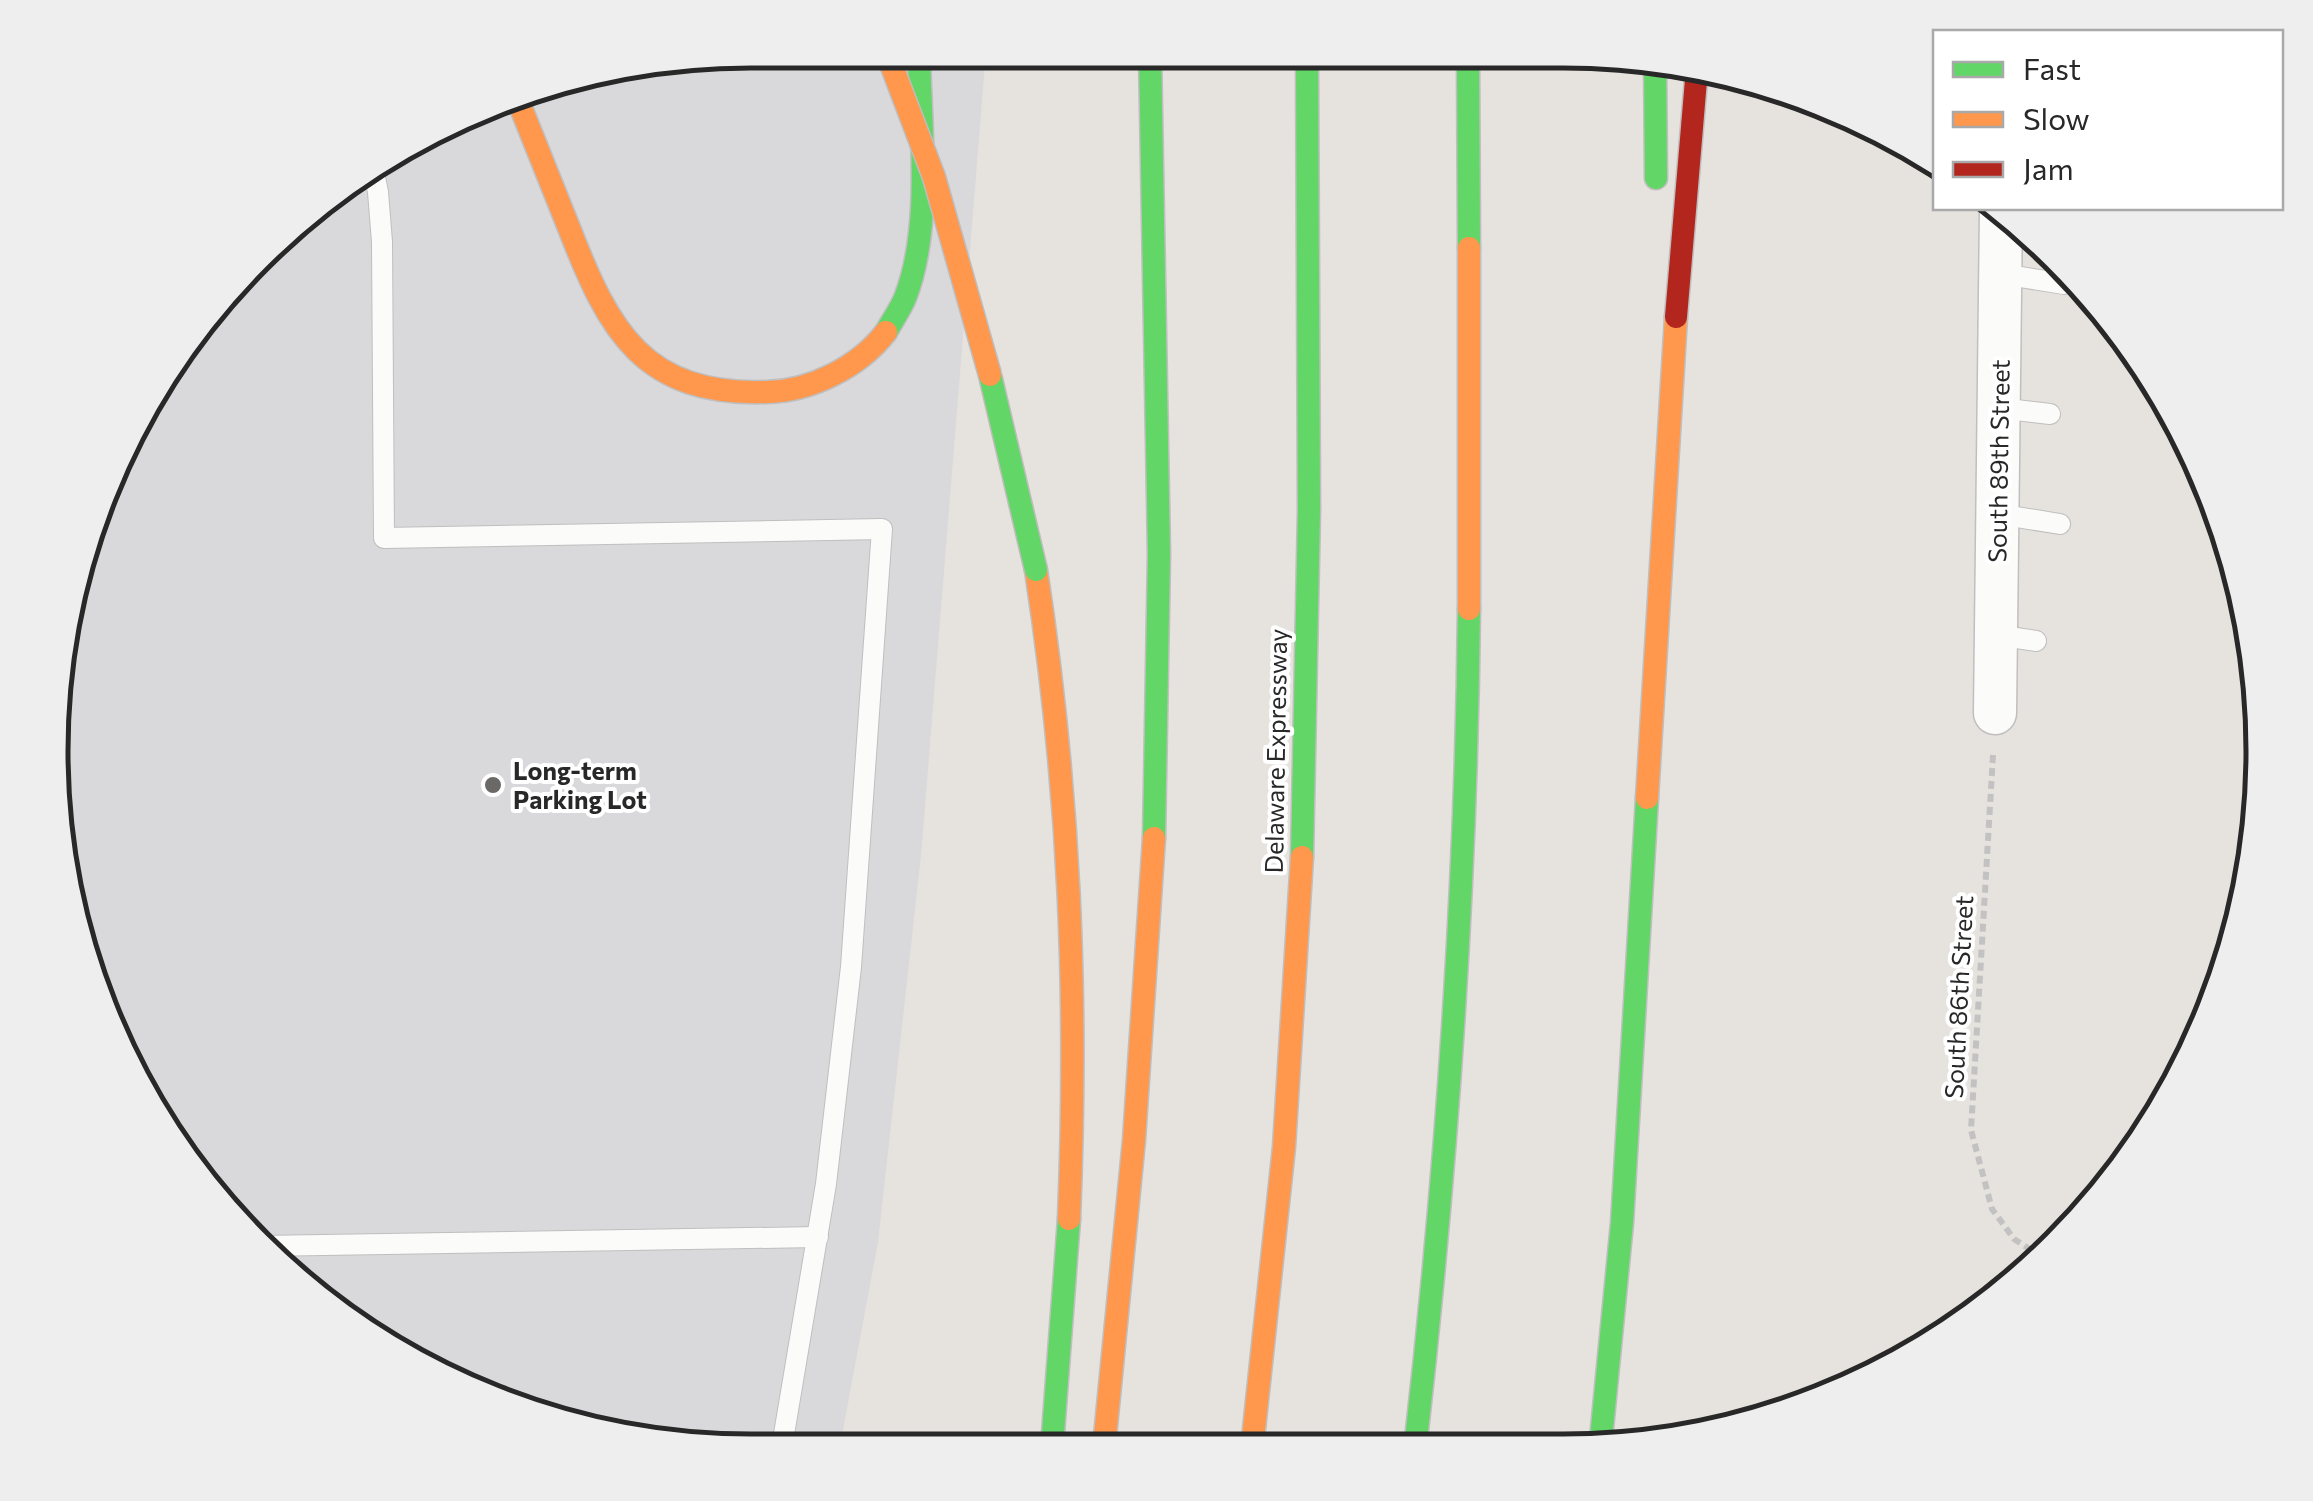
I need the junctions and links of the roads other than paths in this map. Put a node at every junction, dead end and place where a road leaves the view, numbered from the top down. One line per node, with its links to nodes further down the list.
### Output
1 (892, 68): 25 (main road, bridge)
2 (920, 68): 8 (main road)
3 (1150, 68): 26 (main road)
4 (1306, 68): 27 (main road, Delaware Expressway)
5 (1468, 68): 28 (main road)
6 (1655, 74): 10 (main road)
7 (1696, 81): 19 (main road)
8 (521, 108)
9 (376, 180): 21 (lane)
10 (1656, 192)
11 (2001, 228): 13 (street, South 89th Street)
12 (1657, 270): 19 (main road)
13 (2002, 274): 14 (lane); 15 (street, South 89th Street)
14 (2060, 283)
15 (2000, 408): 16 (lane); 17 (street, South 89th Street)
16 (2050, 414)
17 (1998, 514): 18 (lane); 20 (street, South 89th Street)
18 (2060, 524)
19 (1660, 541): 23 (main road)
20 (1995, 713)
21 (818, 1237): 22 (lane); 24 (lane)
22 (281, 1246)
23 (1602, 1432)
24 (784, 1434)
25 (1053, 1434)
26 (1105, 1434)
27 (1254, 1434)
28 (1416, 1434)

